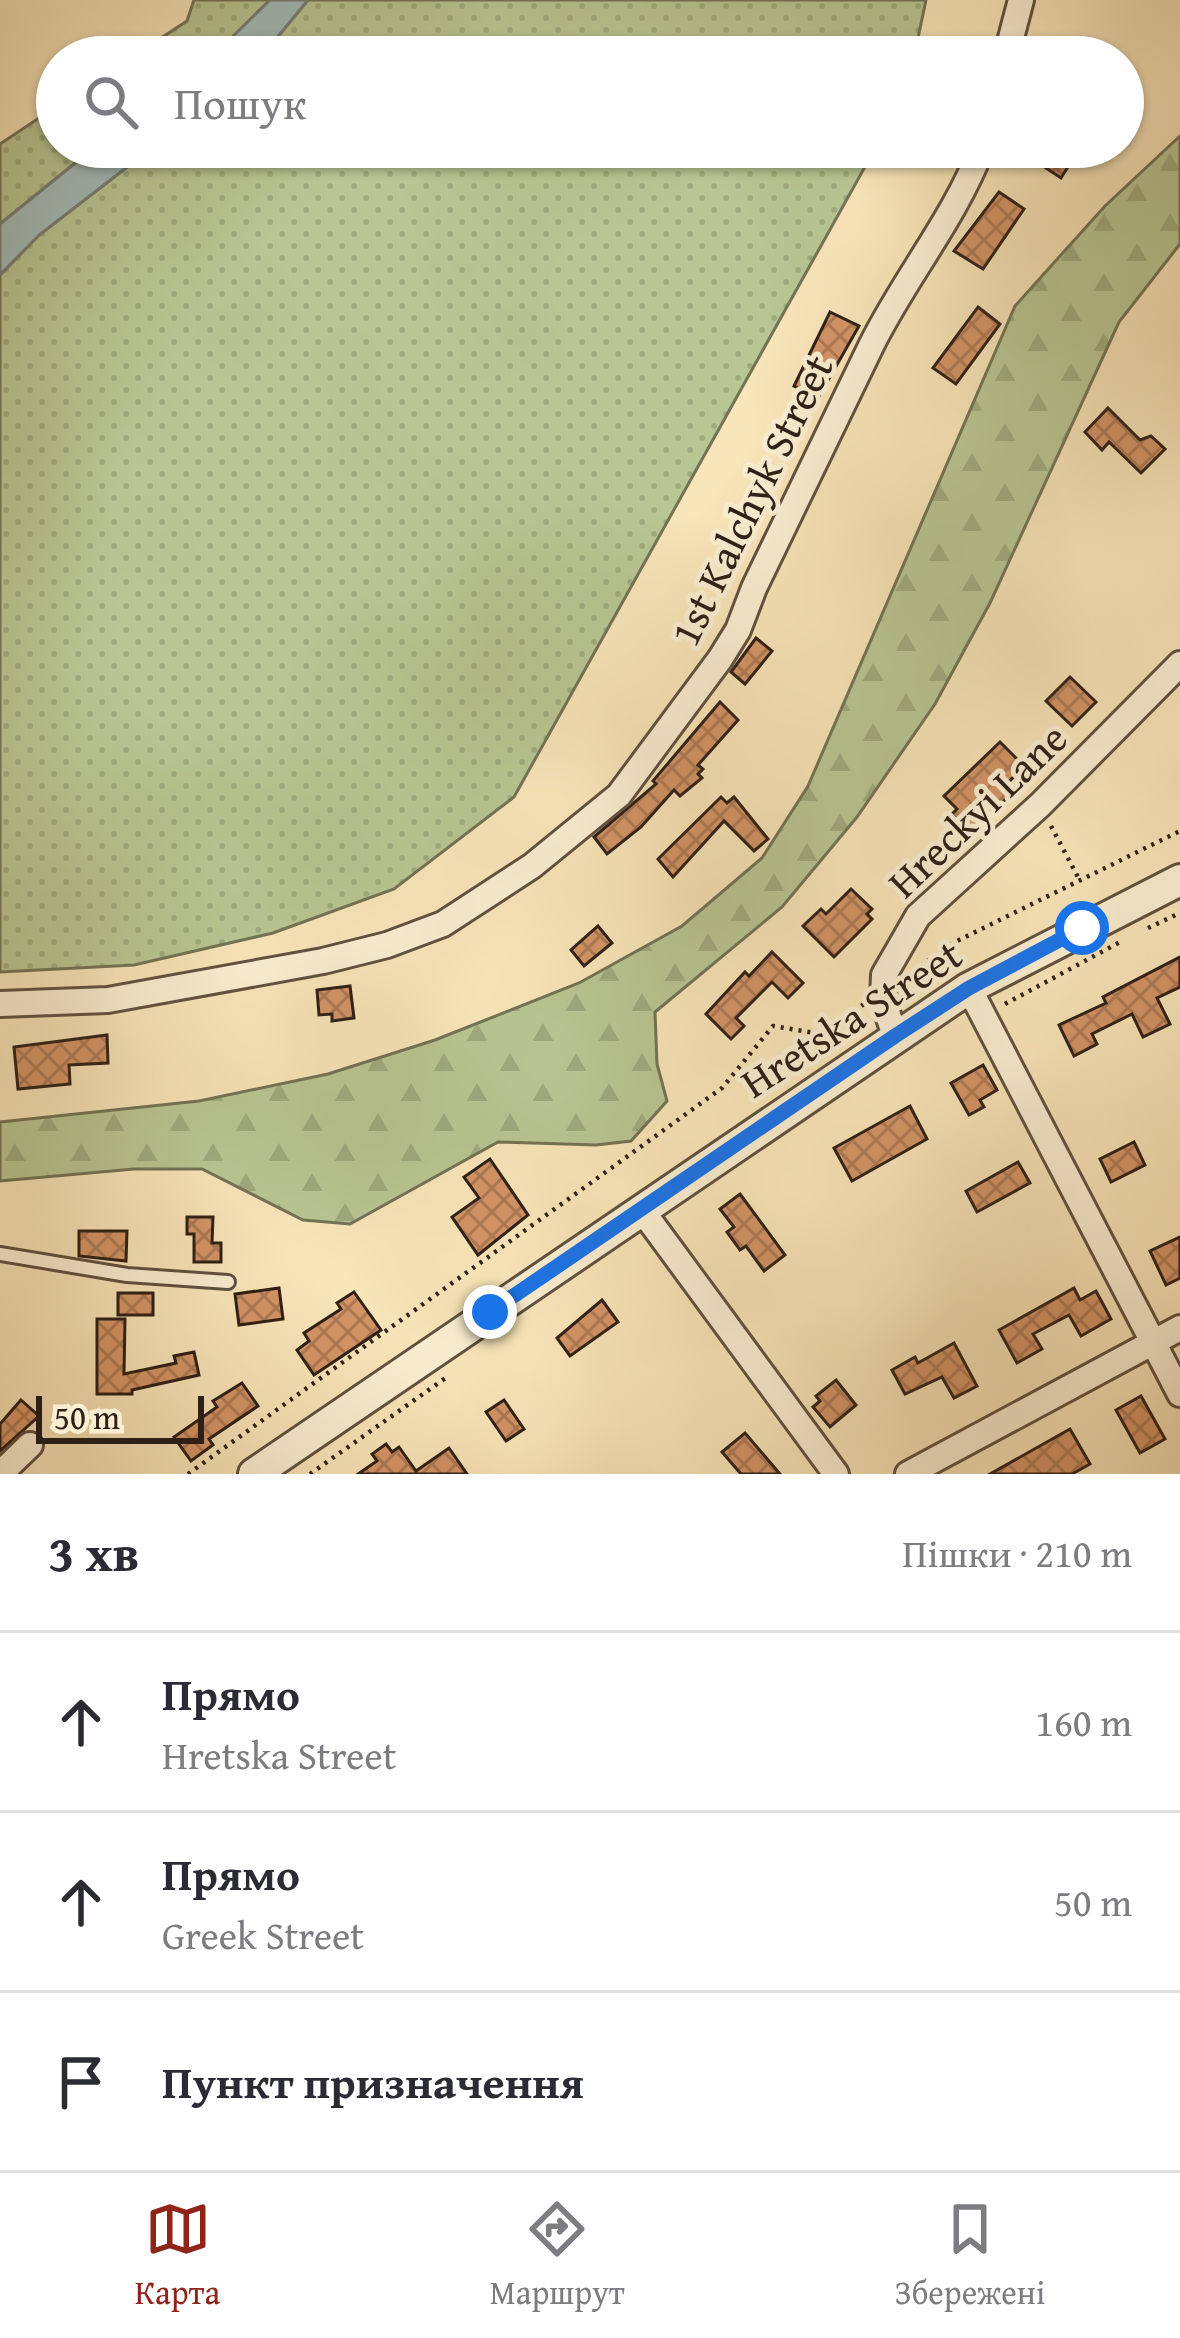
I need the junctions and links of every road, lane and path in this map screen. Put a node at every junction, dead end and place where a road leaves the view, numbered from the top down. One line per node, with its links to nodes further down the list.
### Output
1 (1021, 0): 2 (street)
2 (1012, 36)
3 (972, 168): 12 (street, 1st Kalchyk Street)
4 (1180, 664): 5 (street, Hreckyi Lane)
5 (1040, 805): 7 (path); 10 (street, Hreckyi Lane)
6 (1180, 831): 7 (path)
7 (1078, 879): 10 (path)
8 (1180, 880): 11 (street, Hretska Street)
9 (1180, 913): 11 (path)
10 (883, 991): 13 (street); 22 (path)
11 (976, 1002): 13 (street, Hretska Street); 18 (street)
12 (0, 1004)
13 (895, 1036): 14 (street, Hretska Street)
14 (640, 1209): 23 (street, Hretska Street); 24 (street)
15 (0, 1254): 16 (lane)
16 (228, 1282)
17 (1180, 1328): 18 (street)
18 (1150, 1342): 19 (street); 25 (street)
19 (1180, 1394)
20 (30, 1445): 21 (street)
21 (0, 1474)
22 (188, 1474)
23 (254, 1474)
24 (836, 1474)
25 (908, 1474)

